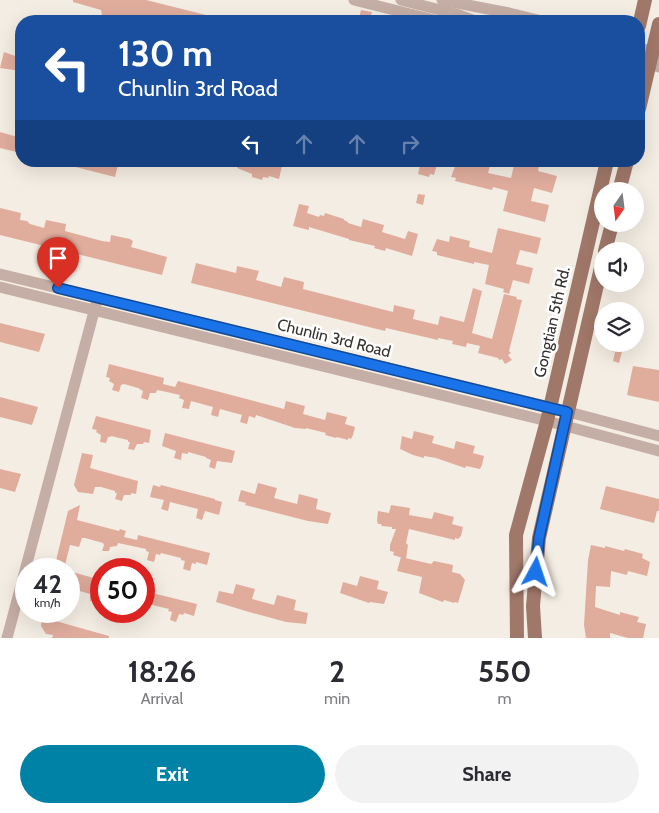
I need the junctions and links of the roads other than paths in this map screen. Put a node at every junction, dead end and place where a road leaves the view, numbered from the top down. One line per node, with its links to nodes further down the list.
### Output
1 (354, 0): 7 (street)
2 (401, 0): 8 (street)
3 (442, 0): 6 (street)
4 (474, 0): 6 (street)
5 (645, 0): 10 (main road)
6 (509, 13): 9 (street)
7 (414, 15)
8 (459, 15)
9 (517, 15)
10 (642, 15)
11 (659, 24): 12 (main road)
12 (652, 61): 13 (main road)
13 (645, 87)
14 (606, 167): 21 (main road, Gongtian 5th Rd.)
15 (625, 167): 16 (main road)
16 (622, 182)
17 (0, 274): 20 (street, Chunlin 3rd Road)
18 (0, 287): 20 (street, Chunlin 3rd Road)
19 (595, 292): 22 (main road)
20 (96, 304): 21 (street, Chunlin 3rd Road); 23 (street, Chunlin 3rd Road); 27 (street)
21 (550, 407): 22 (street, Chunlin 3rd Road); 23 (main road, Gongtian 5th Rd.)
22 (567, 412): 24 (main road); 25 (street, Chunlin 3rd Road)
23 (547, 421): 24 (street, Chunlin 3rd Road); 28 (main road, Gongtian 5th Rd.)
24 (564, 427): 26 (street, Chunlin 3rd Road); 29 (main road)
25 (659, 436)
26 (659, 451)
27 (7, 638)
28 (517, 638)
29 (535, 638)

